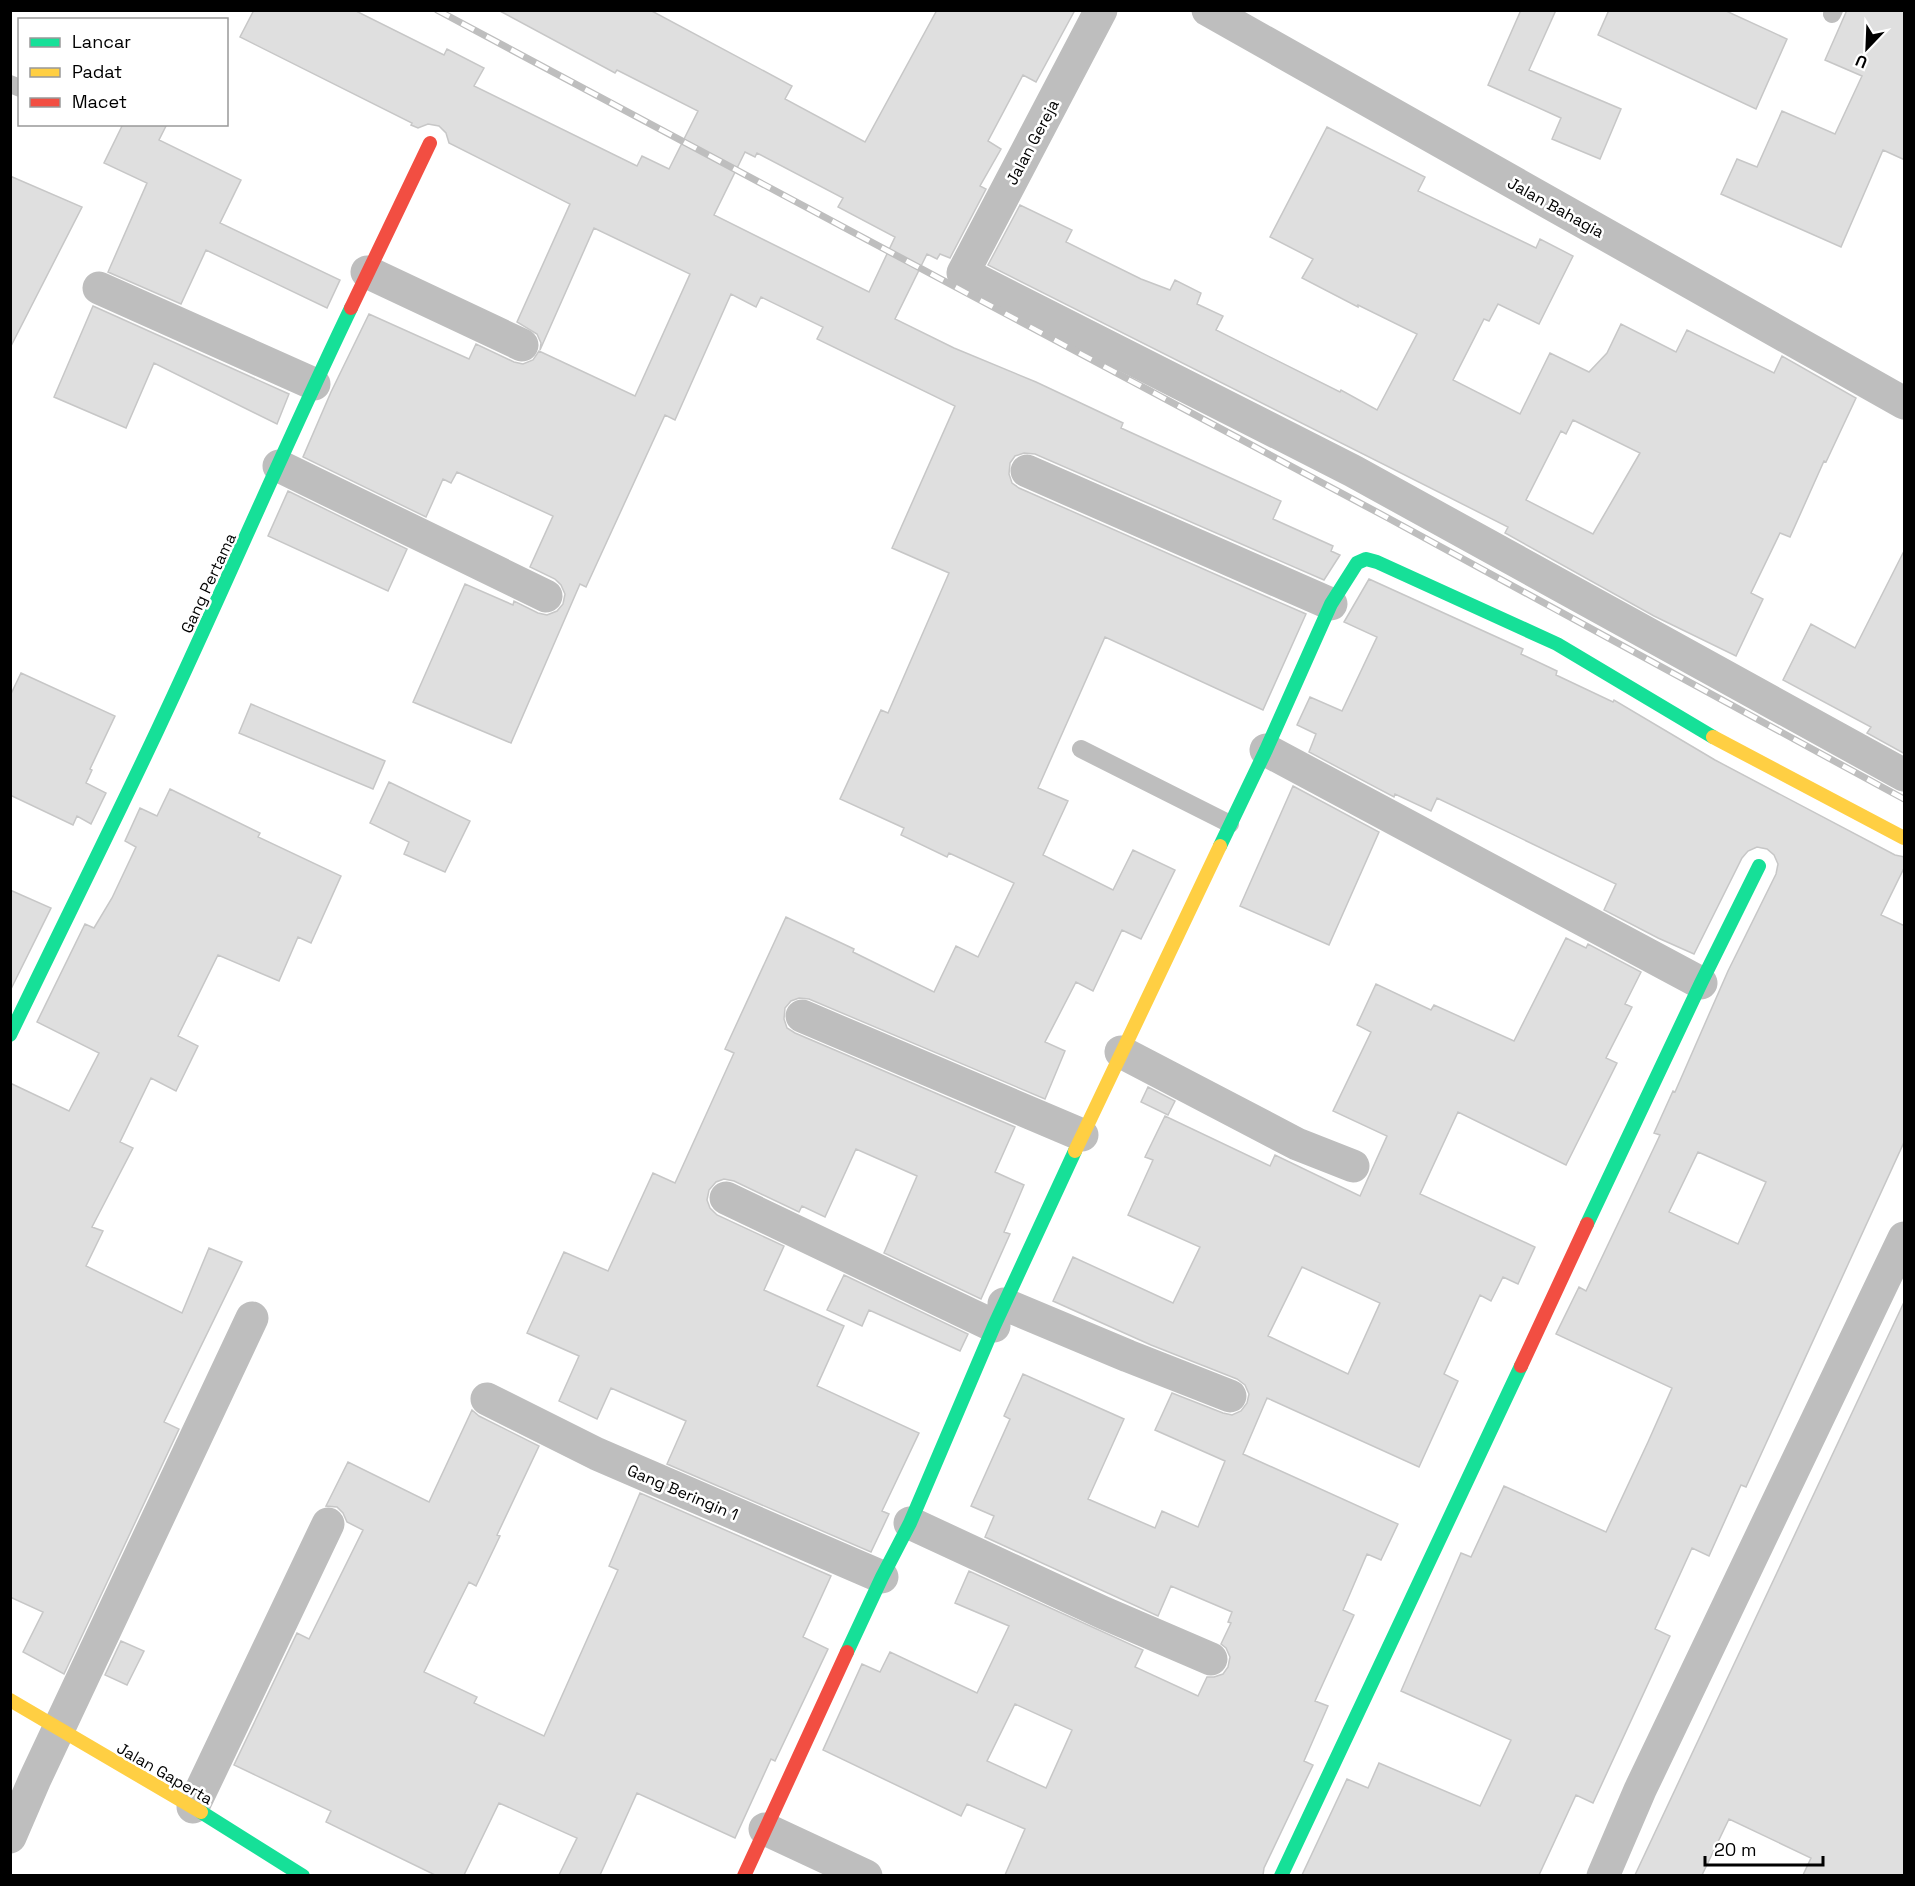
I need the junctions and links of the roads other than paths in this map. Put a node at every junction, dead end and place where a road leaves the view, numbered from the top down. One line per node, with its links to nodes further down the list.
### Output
1 (1101, 10): 15 (street, Jalan Gereja)
2 (1208, 10): 8 (street, Jalan Bahagia)
3 (430, 143): 4 (street, Gang Pertama)
4 (367, 272): 6 (street); 7 (street, Gang Pertama)
5 (99, 288): 7 (street)
6 (522, 345)
7 (314, 384): 9 (street, Gang Pertama)
8 (1905, 403)
9 (279, 466): 11 (street); 21 (street, Gang Pertama)
10 (1027, 471): 12 (street)
11 (546, 596)
12 (1331, 604): 14 (street); 17 (street)
13 (1081, 749): 16 (lane)
14 (1266, 750): 16 (street); 19 (street)
15 (1905, 775)
16 (1230, 824): 22 (street)
17 (1905, 838)
18 (1759, 866): 19 (street)
19 (1701, 983): 43 (street)
20 (802, 1016): 23 (street)
21 (10, 1035)
22 (1121, 1052): 23 (street); 24 (street)
23 (1082, 1135): 27 (street)
24 (1353, 1166)
25 (726, 1198): 27 (street)
26 (1905, 1238): 44 (street)
27 (999, 1315): 29 (street); 31 (street)
28 (252, 1318): 36 (street)
29 (1230, 1396)
30 (488, 1399): 33 (street, Gang Beringin 1)
31 (910, 1523): 33 (street); 34 (street)
32 (328, 1524): 37 (street)
33 (882, 1577): 38 (street)
34 (1211, 1659)
35 (10, 1700): 36 (street, Jalan Gaperta)
36 (59, 1730): 37 (street, Jalan Gaperta); 39 (street)
37 (193, 1807): 40 (street, Jalan Gaperta)
38 (765, 1829): 41 (street); 42 (street)
39 (10, 1837)
40 (303, 1875)
41 (744, 1875)
42 (866, 1875)
43 (1281, 1875)
44 (1603, 1875)

